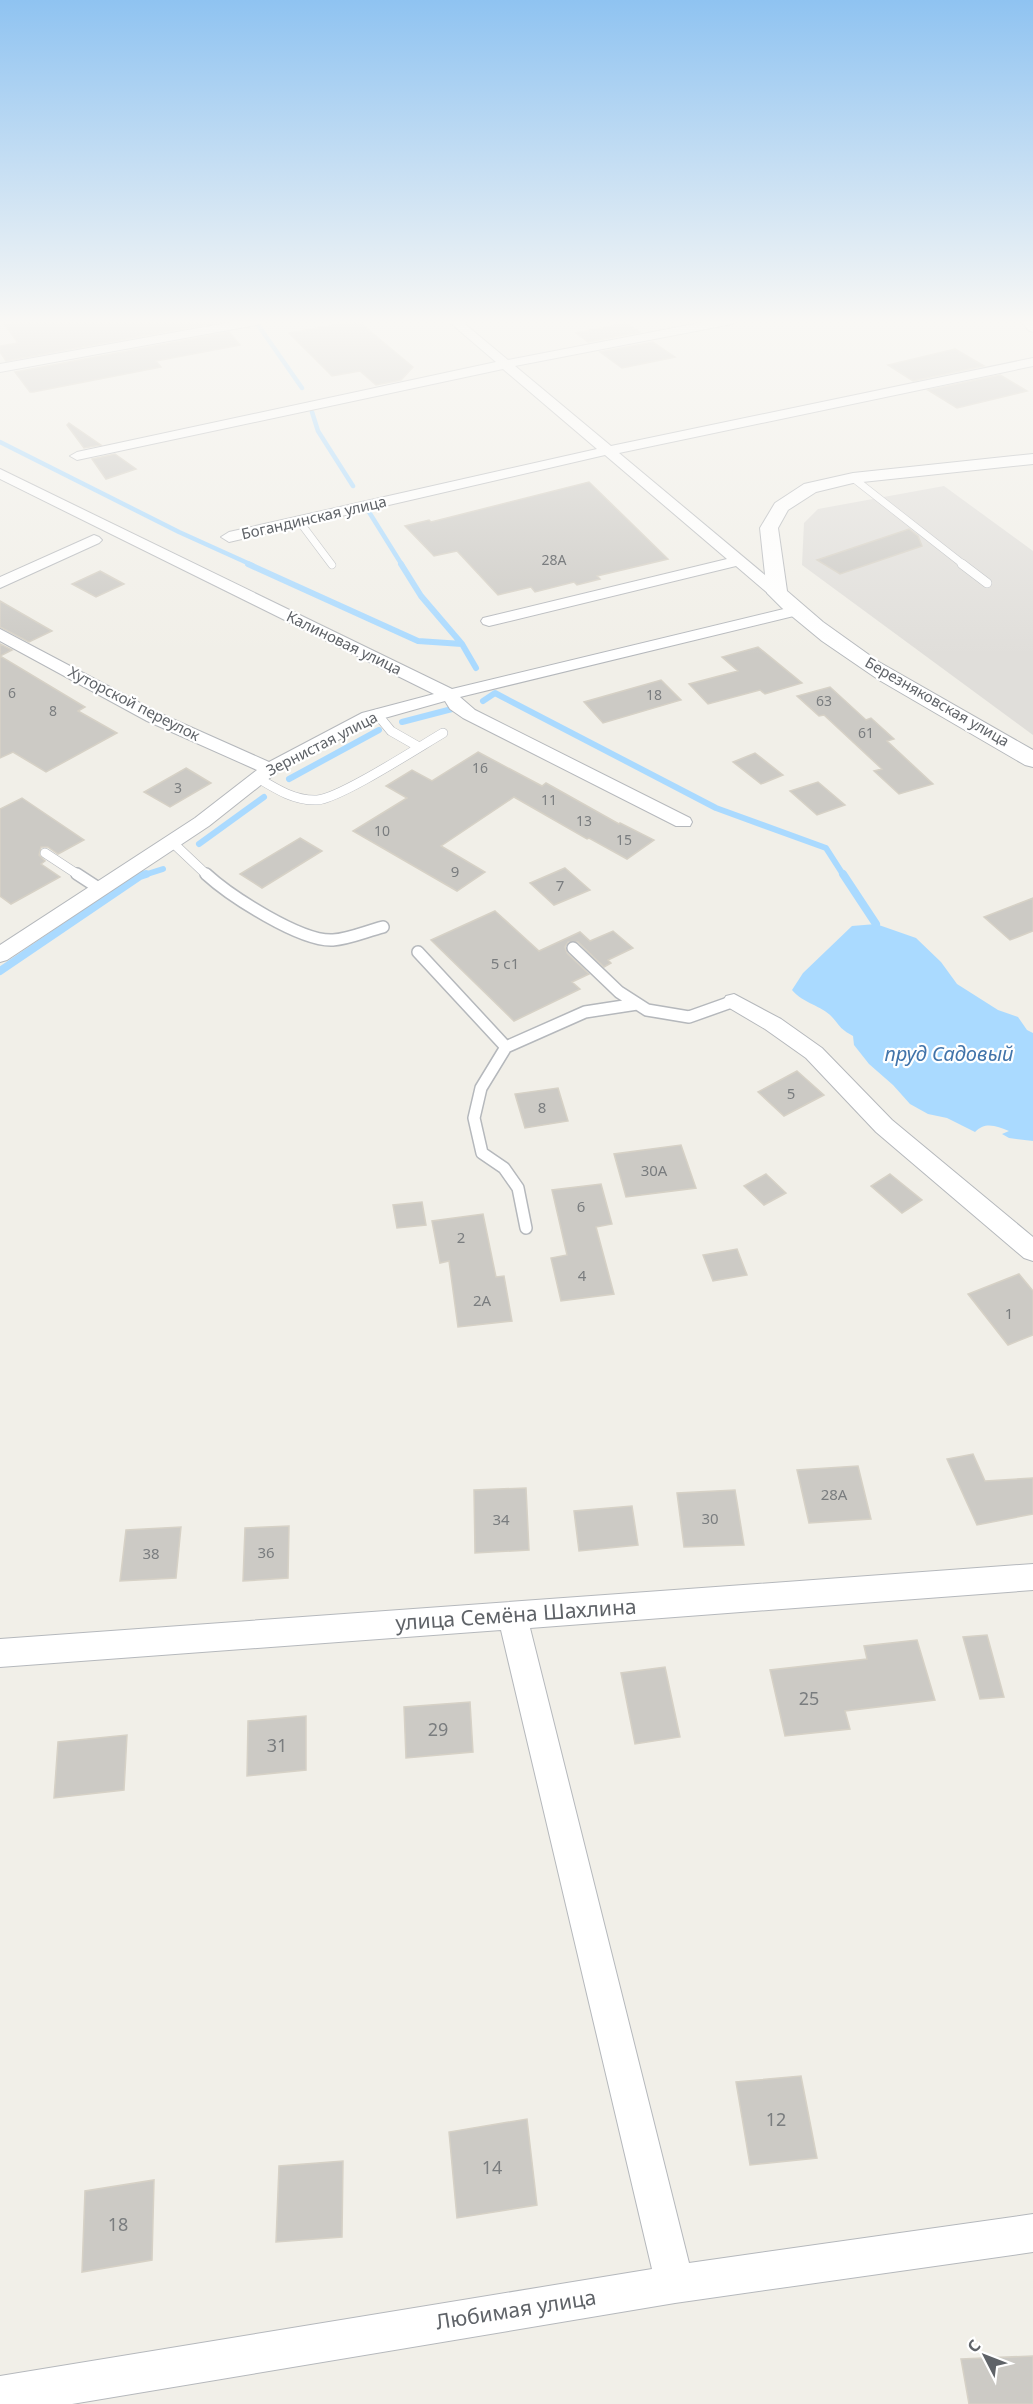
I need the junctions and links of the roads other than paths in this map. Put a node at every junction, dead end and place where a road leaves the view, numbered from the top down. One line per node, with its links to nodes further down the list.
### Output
1 (188, 432): 5 (street)
2 (584, 432): 4 (street)
3 (696, 432): 4 (street, Богандинская улица)
4 (606, 451): 9 (street, Богандинская улица); 12 (street)
5 (77, 456)
6 (1033, 460): 8 (street)
7 (0, 473): 20 (street, Калиновая улица)
8 (853, 478): 15 (lane); 16 (street)
9 (299, 521): 10 (street, Богандинская улица); 13 (lane)
10 (229, 537)
11 (94, 540): 14 (street)
12 (738, 561): 16 (street); 18 (street)
13 (332, 565)
14 (0, 582)
15 (987, 583)
16 (777, 593): 17 (street, Березняковская улица)
17 (796, 611): 20 (street, Зернистая улица); 24 (street, Березняковская улица)
18 (489, 621)
19 (0, 634): 25 (street, Хуторской переулок)
20 (450, 695): 21 (street, Зернистая улица); 26 (street, Калиновая улица)
21 (377, 714): 23 (lane); 25 (street, Зернистая улица)
22 (442, 733): 23 (lane)
23 (419, 747): 25 (lane)
24 (1033, 760)
25 (264, 773): 27 (street, Зернистая улица)
26 (683, 822)
27 (172, 842): 29 (street, Зернистая улица); 30 (lane)
28 (45, 853): 29 (lane)
29 (100, 890): 33 (street, Зернистая улица)
30 (383, 927)
31 (573, 948): 35 (lane)
32 (418, 952): 36 (lane)
33 (0, 955)
34 (734, 1001): 35 (lane); 38 (street)
35 (637, 1004): 36 (lane)
36 (506, 1047): 37 (lane)
37 (526, 1228)
38 (1033, 1251)
39 (1033, 1577): 40 (street, улица Семёна Шахлина)
40 (512, 1615): 41 (street, улица Семёна Шахлина); 43 (street)
41 (0, 1653)
42 (1033, 2233): 43 (street, Любимая улица)
43 (675, 2284): 44 (street, Любимая улица)
44 (0, 2396)

